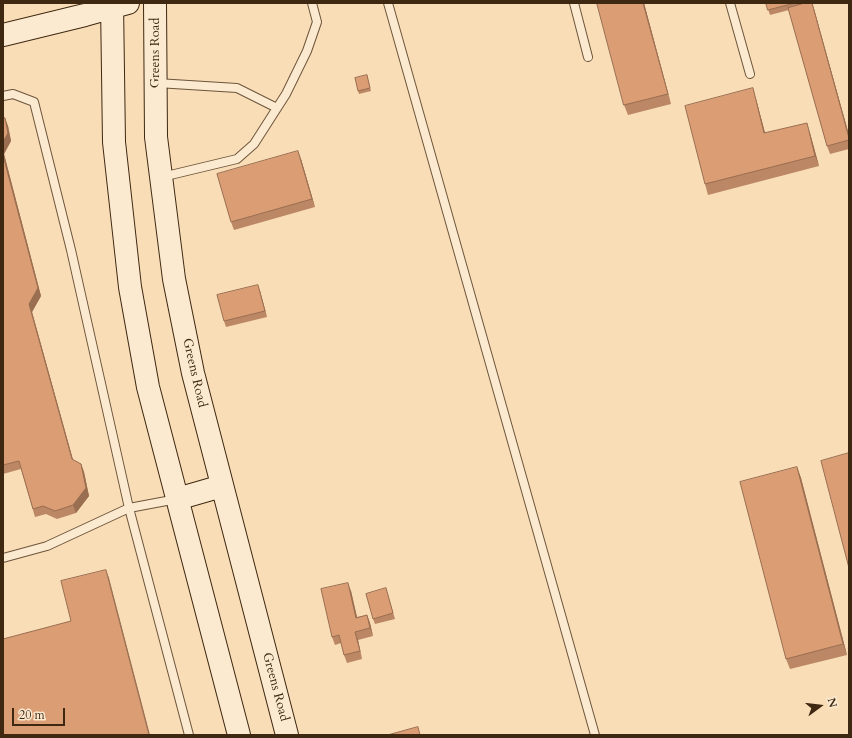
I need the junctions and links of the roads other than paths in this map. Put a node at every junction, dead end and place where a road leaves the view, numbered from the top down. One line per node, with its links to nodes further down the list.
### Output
1 (156, 3): 10 (main road, Greens Road)
2 (312, 3): 12 (lane)
3 (388, 3): 21 (lane)
4 (574, 3): 8 (lane)
5 (730, 3): 9 (lane)
6 (117, 5): 7 (main road); 15 (main road)
7 (3, 35)
8 (588, 57)
9 (750, 74)
10 (156, 83): 12 (lane); 13 (main road, Greens Road)
11 (3, 96): 16 (lane)
12 (277, 108): 13 (lane)
13 (162, 177): 14 (main road, Greens Road)
14 (222, 486): 15 (main road); 20 (main road, Greens Road)
15 (177, 499): 16 (lane); 19 (main road)
16 (129, 508): 17 (lane); 18 (lane)
17 (3, 558)
18 (189, 735)
19 (239, 735)
20 (287, 735)
21 (596, 735)

